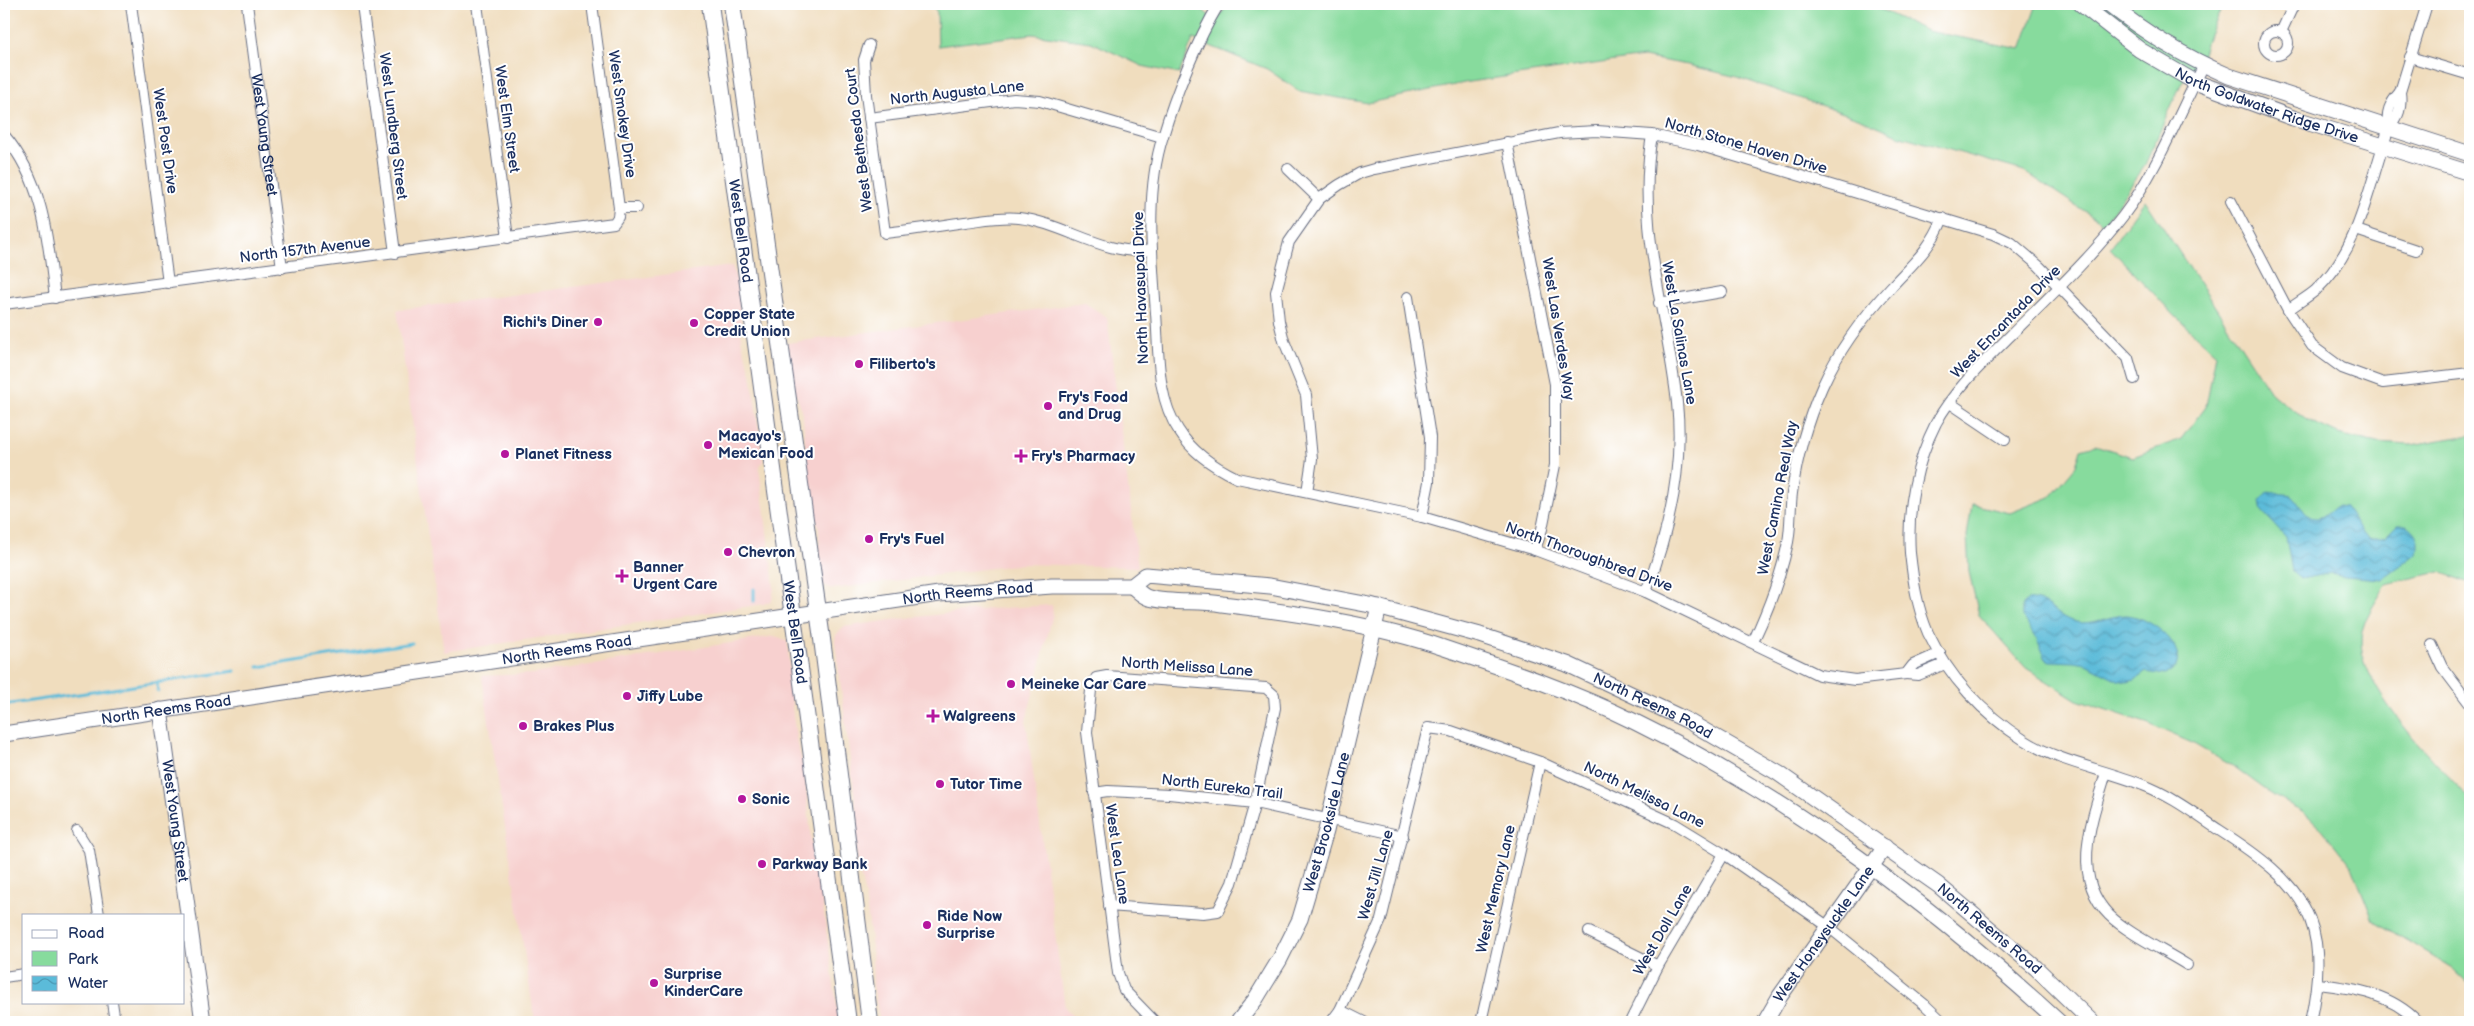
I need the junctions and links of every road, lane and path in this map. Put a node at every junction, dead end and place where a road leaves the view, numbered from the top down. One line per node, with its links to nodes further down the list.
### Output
1 (131, 4): 40 (street, West Post Drive)
2 (247, 4): 39 (street, West Young Street)
3 (362, 4): 38 (street, West Lundberg Street)
4 (477, 4): 35 (street, West Elm Street)
5 (592, 4): 31 (street, West Smokey Drive)
6 (710, 4): 49 (main road, West Bell Road)
7 (732, 4): 48 (main road, West Bell Road)
8 (2081, 4): 18 (main road, North Goldwater Ridge Drive)
9 (2109, 4): 16 (main road, North Goldwater Ridge Drive)
10 (2294, 4): 13 (street)
11 (2427, 4): 15 (street)
12 (1214, 6): 23 (street, North Havasupai Drive)
13 (2281, 32)
14 (868, 45): 19 (street, West Bethesda Court)
15 (2410, 57): 17 (street); 20 (street)
16 (2204, 65): 18 (street, West Encantada Drive); 20 (main road, North Goldwater Ridge Drive)
17 (2470, 75)
18 (2195, 82): 25 (main road, North Goldwater Ridge Drive); 41 (street, West Encantada Drive)
19 (869, 118): 23 (street, North Augusta Lane); 36 (street, West Bethesda Court)
20 (2389, 128): 25 (street); 26 (main road, North Goldwater Ridge Drive)
21 (4, 135): 44 (street)
22 (1652, 135): 24 (street, North Stone Haven Drive); 33 (street, North Stone Haven Drive); 45 (street, West La Salinas Lane)
23 (1162, 137): 36 (street, North Havasupai Drive)
24 (1507, 142): 29 (street, North Stone Haven Drive); 57 (street, West Las Verdes Way)
25 (2383, 144): 28 (main road, North Goldwater Ridge Drive); 34 (street)
26 (2470, 154)
27 (1288, 169): 29 (street)
28 (2470, 173)
29 (1319, 199): 55 (street, North Stone Haven Drive)
30 (2231, 201): 47 (street)
31 (619, 208): 32 (street); 35 (street, North 157th Avenue)
32 (637, 208)
33 (1943, 218): 41 (street, North Stone Haven Drive); 64 (street, West Camino Real Way)
34 (2356, 230): 37 (street); 47 (street)
35 (508, 238): 38 (street, North 157th Avenue)
36 (1152, 250): 53 (street, North Havasupai Drive)
37 (2416, 250)
38 (394, 253): 39 (street, North 157th Avenue)
39 (282, 268): 40 (street, North 157th Avenue)
40 (168, 283): 44 (street, North 157th Avenue)
41 (2059, 288): 51 (street, North Stone Haven Drive); 52 (street, West Encantada Drive)
42 (1722, 292): 45 (street)
43 (1408, 297): 56 (street)
44 (56, 298): 46 (street, North 157th Avenue)
45 (1659, 303): 59 (street, West La Salinas Lane)
46 (4, 304)
47 (2288, 310): 50 (street)
48 (780, 352): 49 (main road); 61 (main road, West Bell Road)
49 (757, 355): 62 (main road, West Bell Road)
50 (2470, 374)
51 (2134, 379)
52 (1950, 403): 54 (street); 66 (street, West Encantada Drive)
53 (1179, 431): 55 (street, North Thoroughbred Drive)
54 (2005, 440)
55 (1307, 492): 56 (street, North Thoroughbred Drive)
56 (1422, 517): 57 (street, North Thoroughbred Drive)
57 (1535, 550): 59 (street, North Thoroughbred Drive)
58 (1132, 586): 60 (main road, North Reems Road); 61 (main road, North Reems Road); 63 (main road, North Reems Road)
59 (1646, 592): 64 (street, North Thoroughbred Drive)
60 (1380, 608): 63 (main road, West Brookside Lane); 82 (main road, North Reems Road)
61 (818, 612): 62 (main road, North Reems Road); 85 (main road, West Bell Road)
62 (792, 615): 71 (main road, North Reems Road); 79 (main road, West Bell Road)
63 (1374, 630): 78 (main road, West Brookside Lane); 84 (main road, North Reems Road)
64 (1752, 642): 68 (street, North Thoroughbred Drive)
65 (2432, 645): 70 (street)
66 (1940, 653): 67 (street, West Encantada Drive); 68 (street, North Thoroughbred Drive)
67 (1945, 664): 68 (street, North Thoroughbred Drive); 75 (street, West Encantada Drive)
68 (1906, 674)
69 (1096, 678): 76 (street, West Lea Lane); 77 (street, North Melissa Lane)
70 (2470, 704)
71 (160, 710): 73 (main road, North Reems Road); 89 (main road, West Young Street)
72 (1428, 728): 74 (street, North Melissa Lane); 81 (street, West Jill Lane)
73 (4, 734)
74 (1540, 762): 83 (street, North Melissa Lane); 110 (street, West Memory Lane)
75 (2106, 774): 95 (street); 99 (street, West Encantada Drive)
76 (1094, 792): 77 (street, North Eureka Trail); 87 (street, West Lea Lane)
77 (1255, 803): 78 (street, North Eureka Trail); 87 (street)
78 (1329, 819): 81 (street, North Eureka Trail); 107 (main road, West Brookside Lane)
79 (822, 828): 85 (main road); 86 (main road, West Bell Road)
80 (77, 831): 88 (street)
81 (1403, 836): 101 (street, West Jill Lane)
82 (1885, 847): 84 (main road, West Honeysuckle Lane); 115 (main road, North Reems Road)
83 (1724, 854): 90 (street, North Melissa Lane); 96 (street, West Doll Lane)
84 (1872, 867): 90 (main road, West Honeysuckle Lane); 114 (main road, North Reems Road)
85 (851, 880): 93 (main road, West Bell Road)
86 (830, 890): 93 (main road); 104 (main road, West Bell Road)
87 (1109, 906): 106 (street, West Lea Lane)
88 (99, 914)
89 (183, 914)
90 (1829, 927): 112 (main road, West Honeysuckle Lane); 113 (street, North Melissa Lane)
91 (185, 932): 94 (main road, West Young Street)
92 (1589, 932): 96 (street)
93 (860, 949): 105 (main road, West Bell Road)
94 (187, 950): 103 (main road, West Young Street)
95 (2187, 965)
96 (1658, 966): 111 (street, West Doll Lane)
97 (22, 974): 98 (street)
98 (4, 977)
99 (2318, 984): 116 (street, West Encantada Drive); 117 (street)
100 (112, 1004): 102 (street)
101 (1340, 1010): 108 (street, West Jill Lane); 109 (street)
102 (115, 1022)
103 (203, 1022)
104 (848, 1022)
105 (870, 1022)
106 (1155, 1022)
107 (1238, 1022)
108 (1331, 1022)
109 (1364, 1022)
110 (1481, 1022)
111 (1630, 1022)
112 (1765, 1022)
113 (1943, 1022)
114 (2059, 1022)
115 (2092, 1022)
116 (2310, 1022)
117 (2418, 1022)

